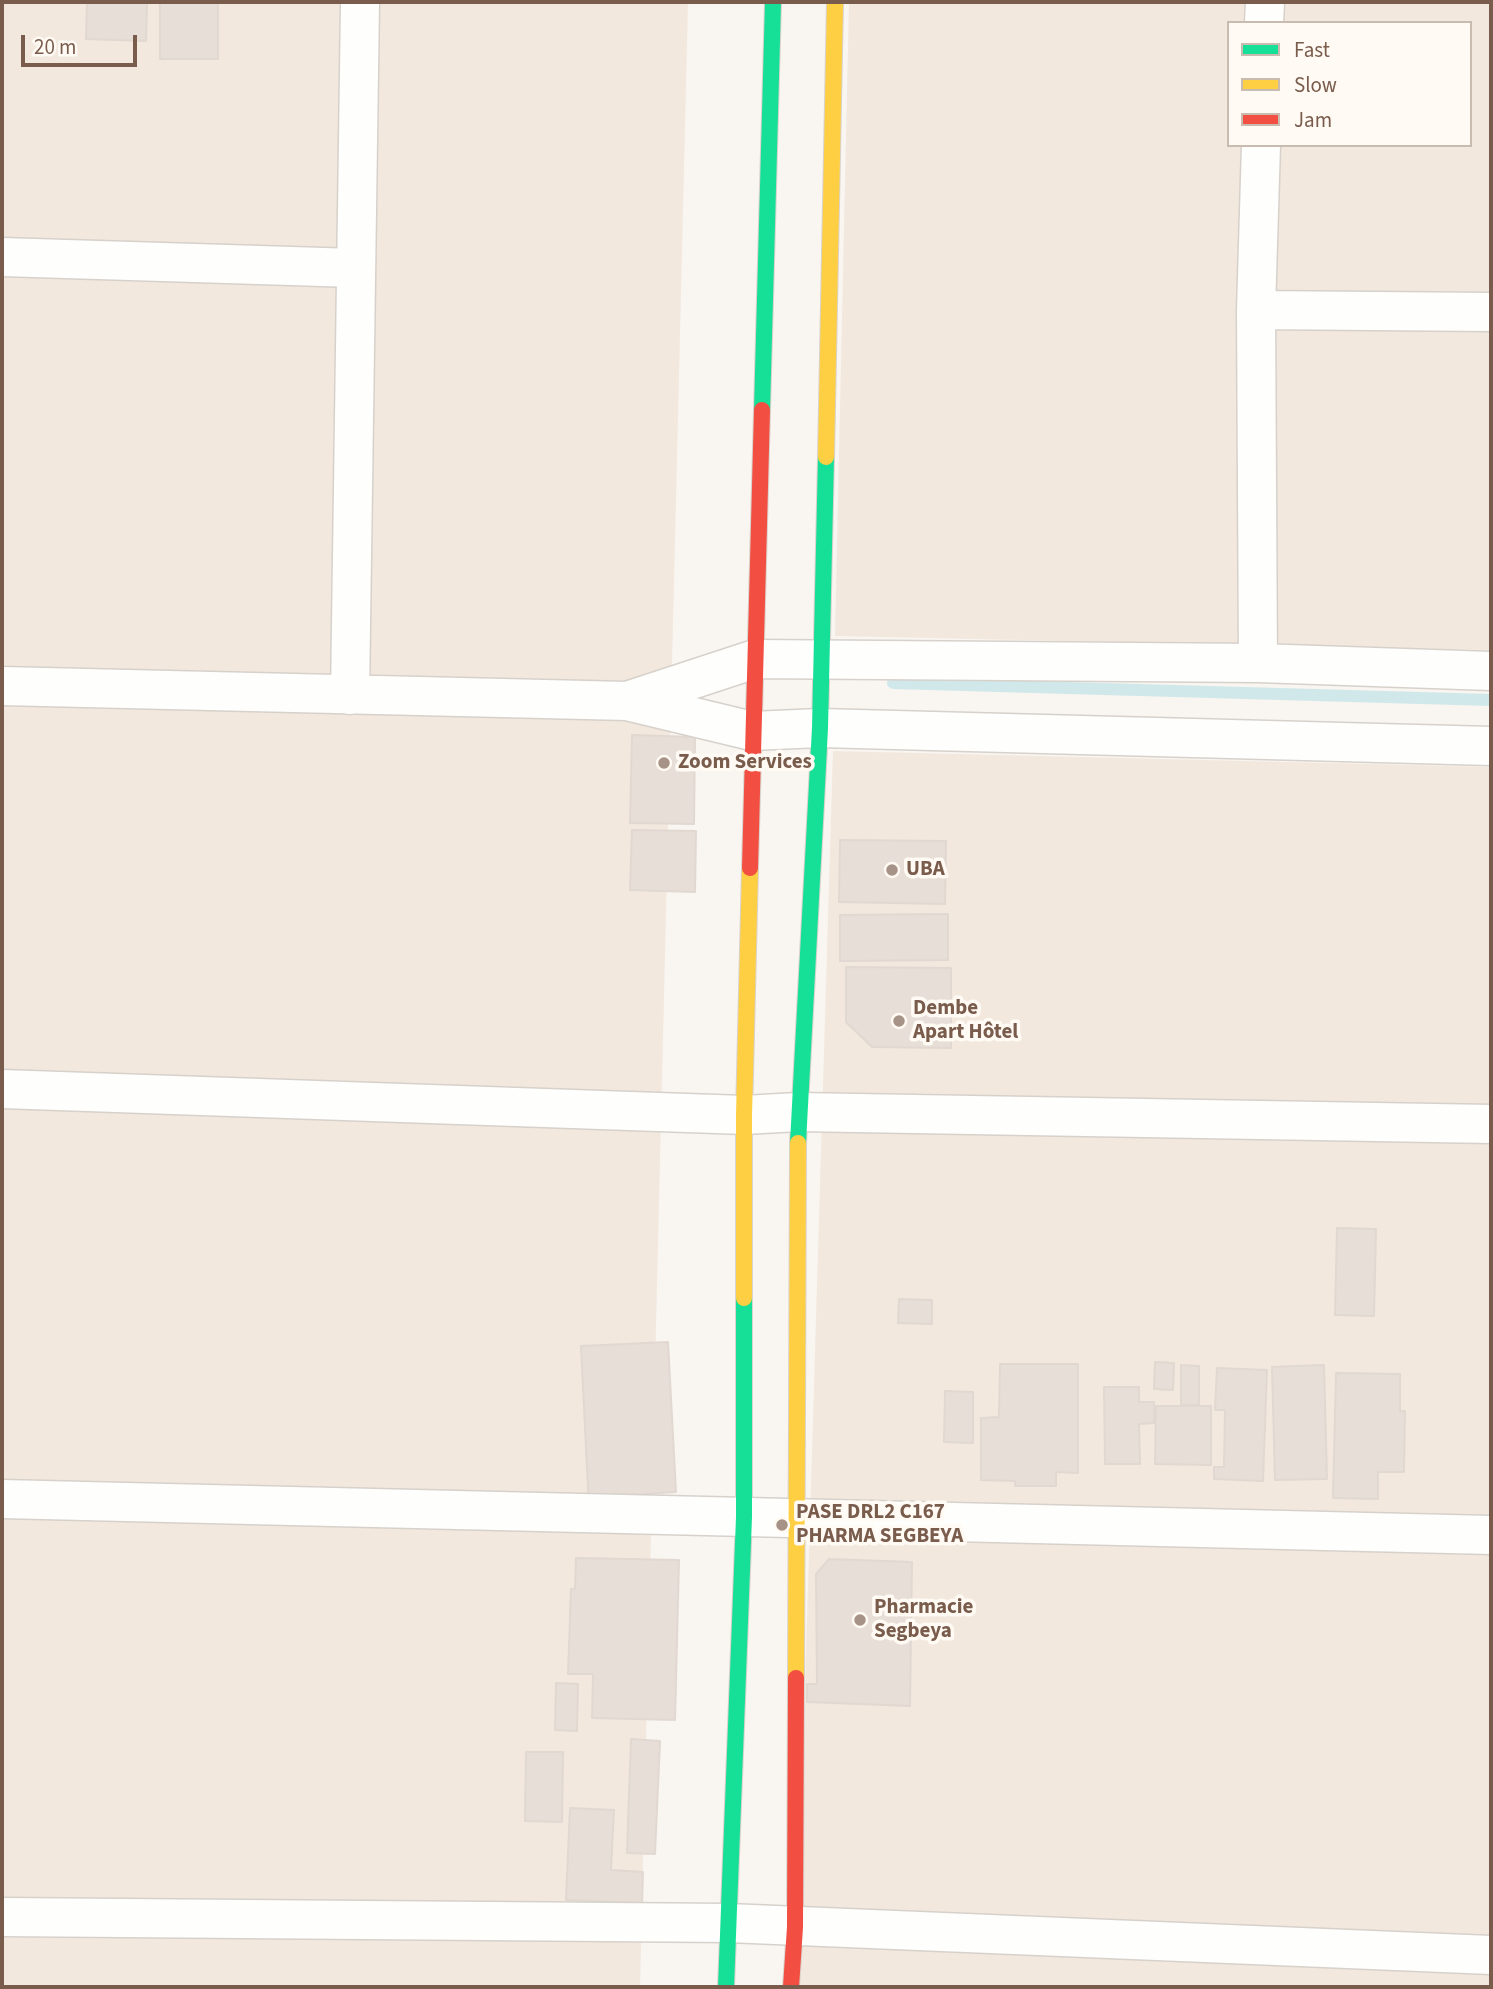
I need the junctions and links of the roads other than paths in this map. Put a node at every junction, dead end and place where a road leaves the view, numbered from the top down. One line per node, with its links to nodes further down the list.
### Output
1 (360, 2): 8 (street)
2 (773, 2): 11 (main road)
3 (835, 2): 12 (main road)
4 (1265, 2): 5 (street)
5 (1265, 21)
6 (1261, 147): 9 (street)
7 (2, 257): 8 (street)
8 (355, 268): 16 (street)
9 (1256, 310): 10 (street); 13 (street)
10 (1491, 312)
11 (755, 659): 12 (street); 17 (street); 19 (main road)
12 (821, 661): 13 (street); 18 (main road)
13 (1258, 663): 14 (street)
14 (1491, 671)
15 (2, 686): 16 (street)
16 (350, 695): 17 (street)
17 (627, 701): 19 (street)
18 (820, 729): 19 (street); 20 (street); 22 (main road)
19 (752, 731): 23 (main road)
20 (1491, 746)
21 (2, 1089): 23 (street)
22 (798, 1112): 23 (street); 24 (street); 27 (main road)
23 (744, 1115): 26 (main road)
24 (1491, 1124)
25 (2, 1499): 26 (street)
26 (744, 1517): 27 (street); 30 (main road)
27 (798, 1518): 28 (street); 31 (main road)
28 (1491, 1535)
29 (2, 1917): 30 (street)
30 (728, 1923): 31 (street); 33 (main road)
31 (795, 1927): 32 (street); 34 (main road)
32 (1491, 1955)
33 (726, 1987)
34 (791, 1987)

